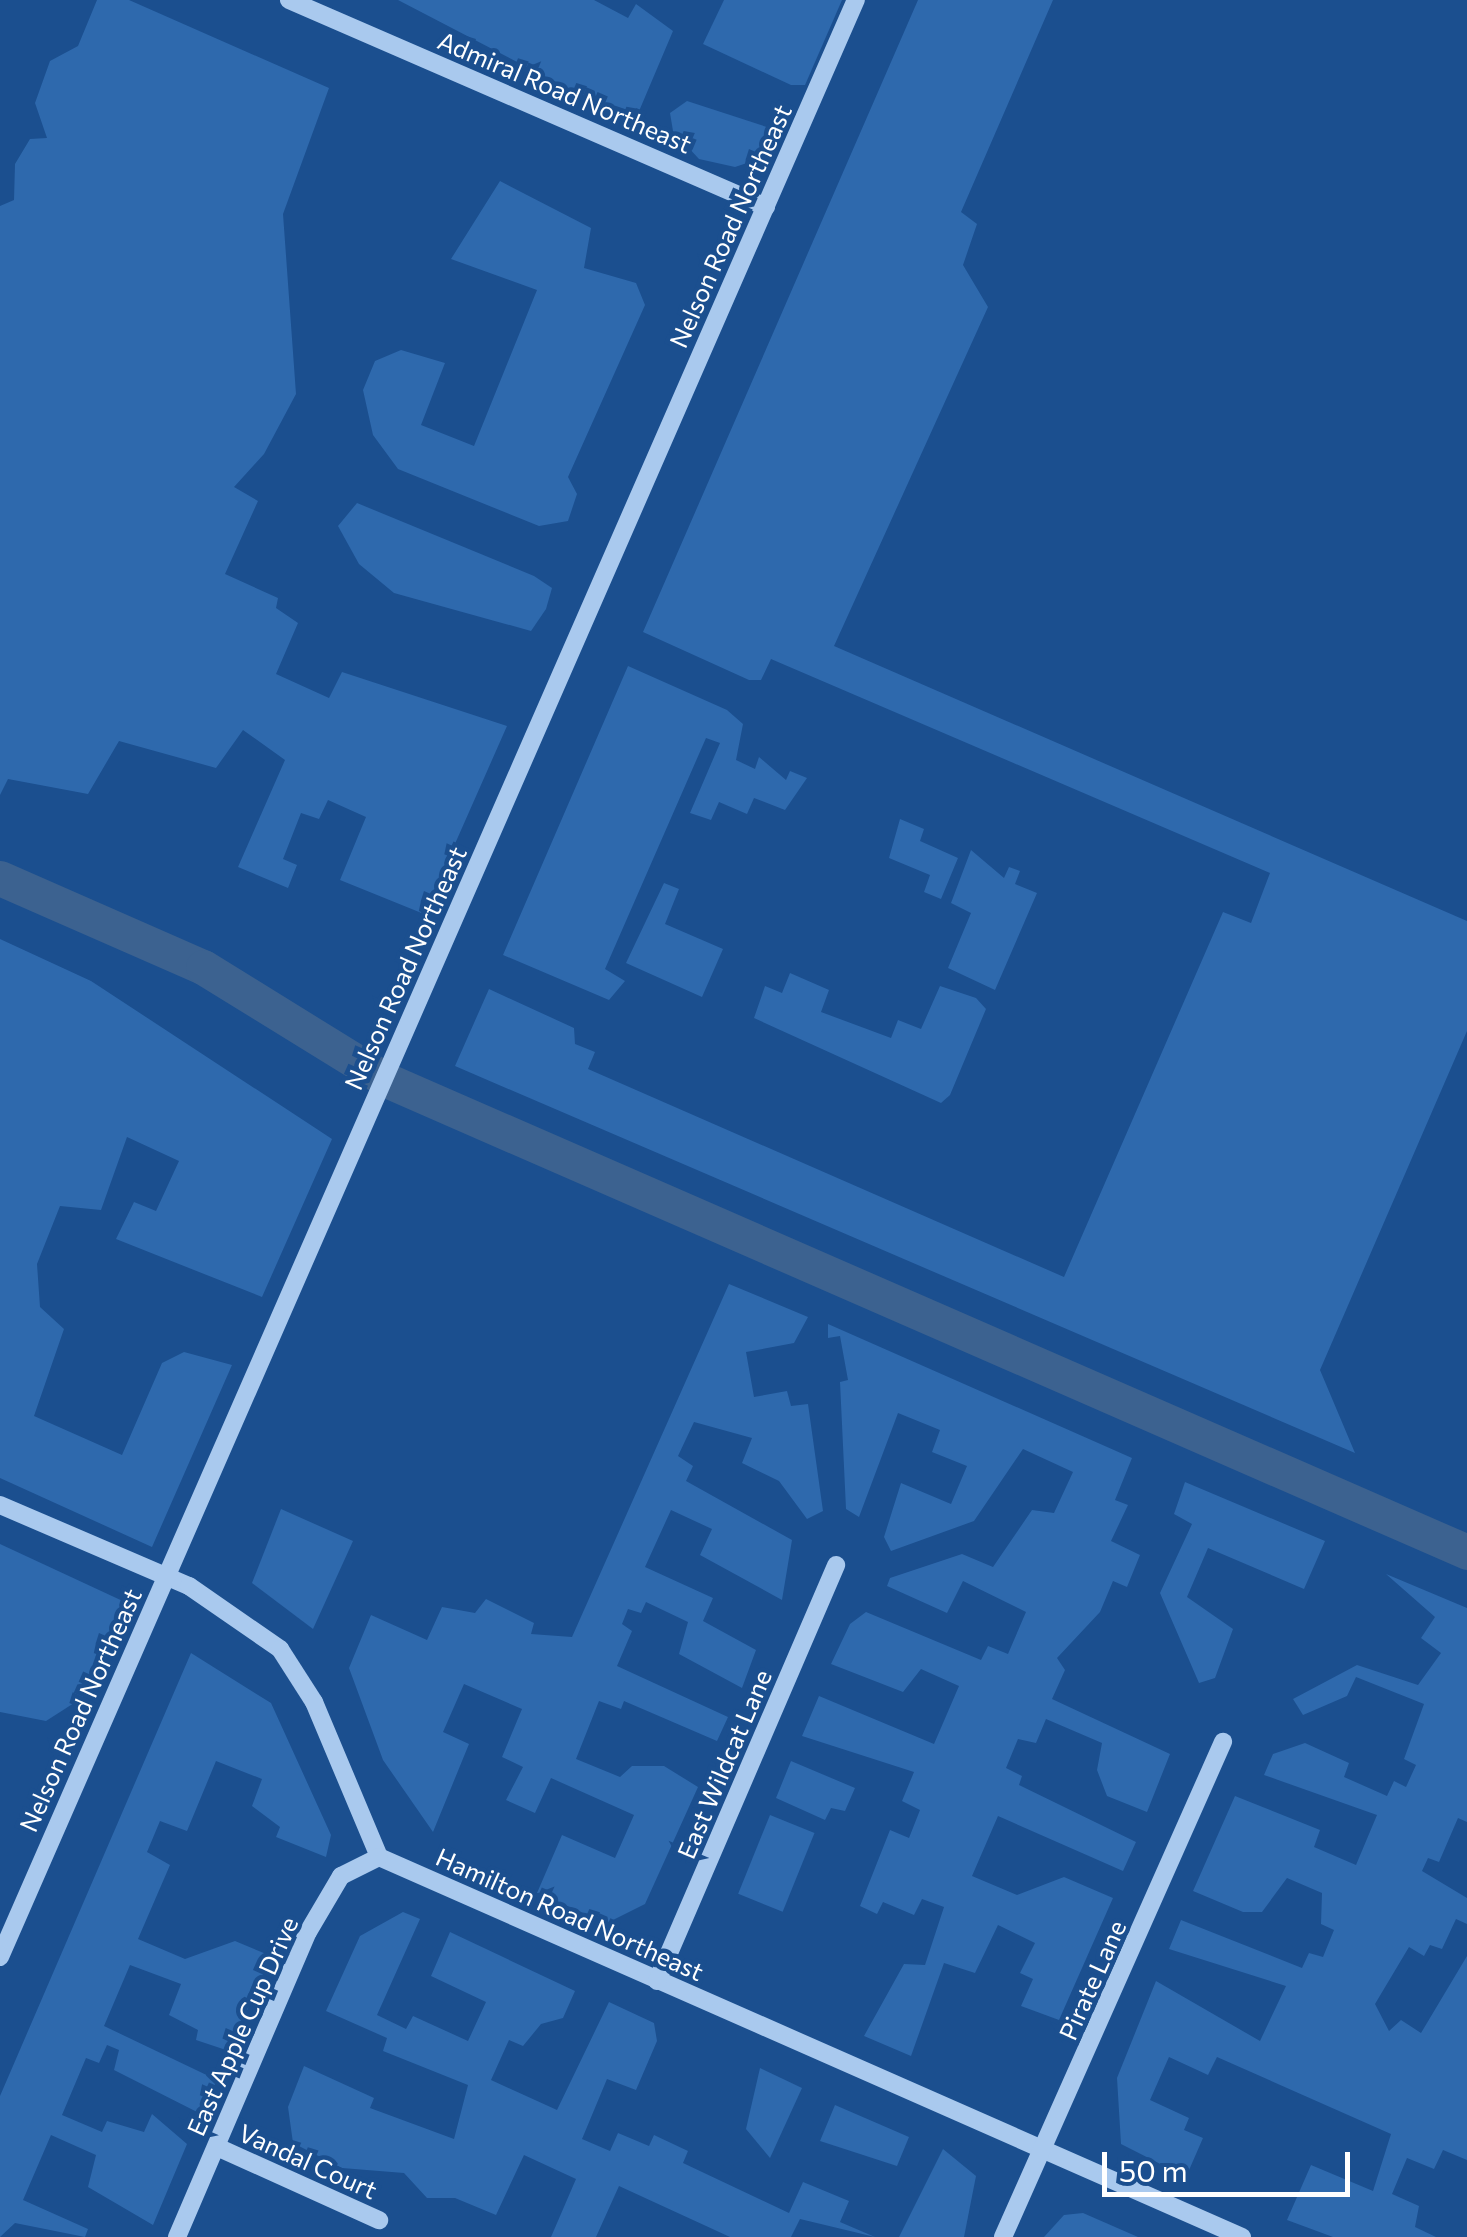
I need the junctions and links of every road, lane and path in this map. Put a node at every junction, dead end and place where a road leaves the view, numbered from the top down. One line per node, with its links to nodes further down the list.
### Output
1 (289, 0): 3 (street, Admiral Road Northeast)
2 (856, 0): 3 (street, Nelson Road Northeast)
3 (766, 207): 6 (street, Nelson Road Northeast)
4 (0, 1506): 6 (street)
5 (836, 1565): 10 (street, East Wildcat Lane)
6 (166, 1576): 8 (street); 9 (street, Nelson Road Northeast)
7 (1224, 1742): 11 (street, Pirate Lane)
8 (379, 1857): 10 (street, Hamilton Road Northeast); 12 (street, East Apple Cup Drive)
9 (0, 1957)
10 (658, 1982): 11 (street, Hamilton Road Northeast)
11 (1046, 2146): 15 (street, Pirate Lane); 16 (street, Hamilton Road Northeast)
12 (217, 2147): 13 (street, Vandal Court); 14 (street, East Apple Cup Drive)
13 (378, 2220)
14 (177, 2237)
15 (1003, 2237)
16 (1242, 2237)

